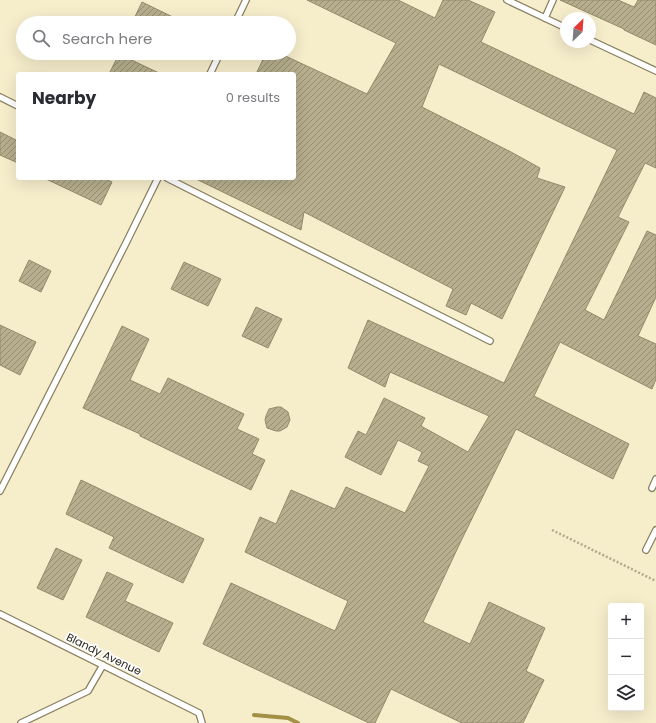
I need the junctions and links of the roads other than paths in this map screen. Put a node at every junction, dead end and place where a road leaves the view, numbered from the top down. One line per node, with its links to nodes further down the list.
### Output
1 (246, 0): 4 (lane)
2 (507, 0): 5 (lane)
3 (553, 0): 5 (lane)
4 (238, 16)
5 (545, 18): 6 (lane)
6 (560, 25)
7 (596, 43): 10 (lane)
8 (217, 60): 9 (lane)
9 (211, 72)
10 (656, 72)
11 (0, 97): 12 (lane)
12 (16, 105)
13 (157, 180): 18 (lane)
14 (171, 180): 15 (lane)
15 (490, 341)
16 (656, 479): 17 (lane)
17 (652, 488)
18 (0, 491)
19 (656, 530): 20 (lane)
20 (646, 550)
21 (0, 614): 22 (lane, Blandy Avenue)
22 (103, 665): 23 (lane); 24 (lane, Blandy Avenue)
23 (21, 723)
24 (202, 723)

